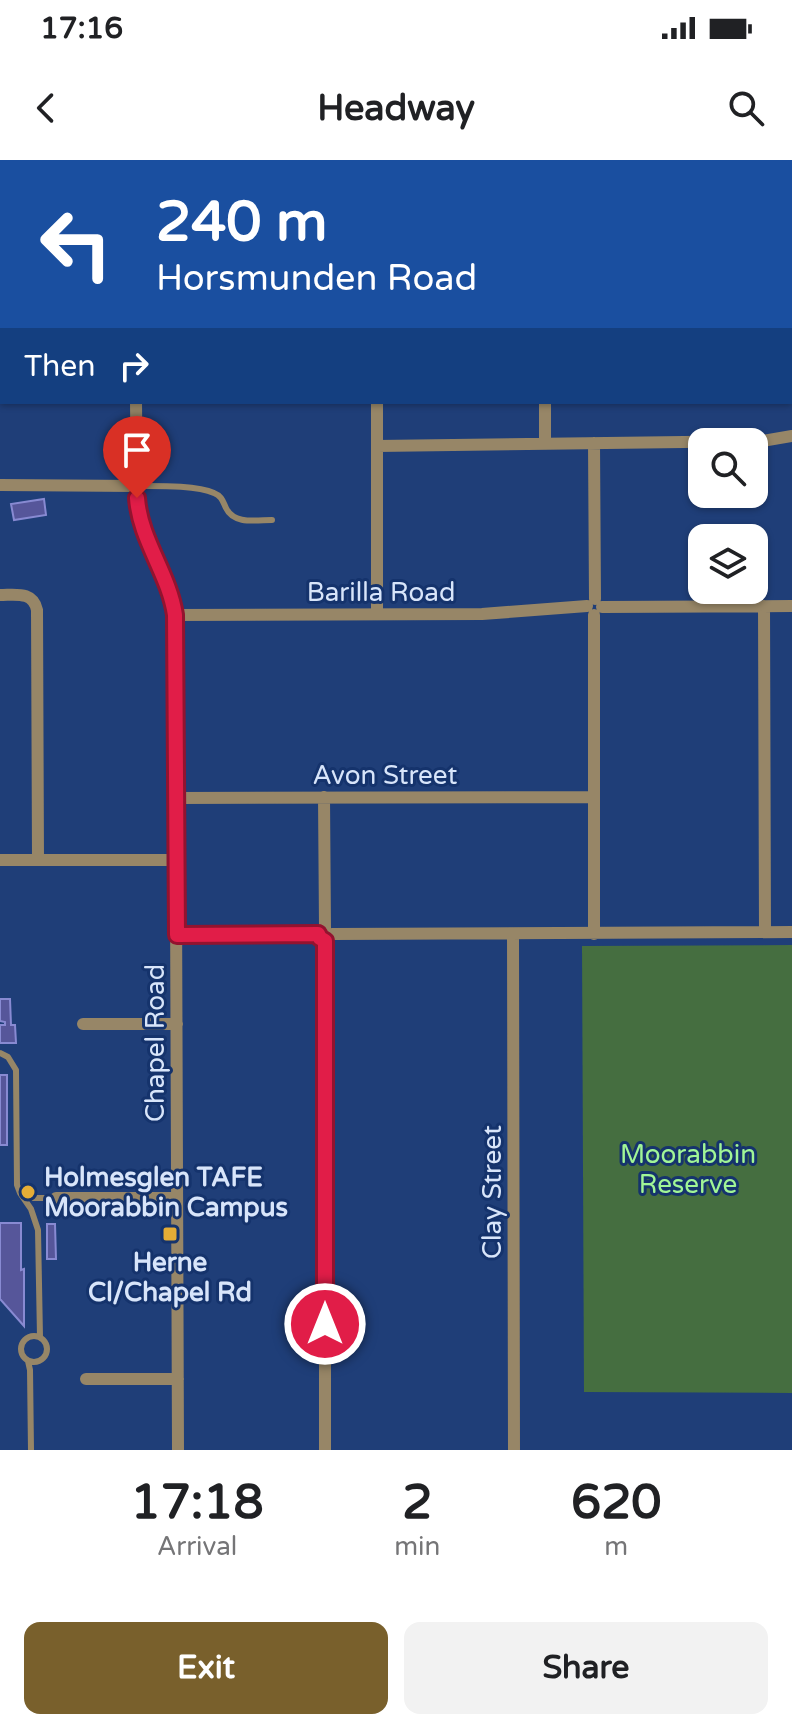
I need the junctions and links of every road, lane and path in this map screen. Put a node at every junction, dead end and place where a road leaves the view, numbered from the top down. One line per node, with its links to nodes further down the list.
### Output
1 (136, 404): 9 (street, Chapel Road)
2 (377, 404): 7 (street)
3 (545, 404): 6 (street)
4 (792, 436): 5 (street)
5 (594, 443): 6 (street); 14 (street)
6 (545, 444): 7 (street)
7 (377, 446): 15 (street)
8 (0, 485): 9 (street)
9 (137, 486): 10 (lane); 16 (street, Chapel Road)
10 (272, 520)
11 (0, 595): 21 (street)
12 (764, 606): 13 (street, Barilla Road); 14 (street, Barilla Road); 23 (street)
13 (792, 606)
14 (594, 607): 15 (street, Barilla Road); 18 (street)
15 (377, 614): 16 (street, Barilla Road)
16 (175, 615): 19 (street, Chapel Road)
17 (324, 797): 18 (street, Avon Street); 19 (street, Avon Street); 25 (street)
18 (594, 797): 27 (street)
19 (177, 798): 22 (street, Chapel Road)
20 (0, 860): 21 (street)
21 (38, 860): 22 (street)
22 (177, 860): 28 (street, Chapel Road)
23 (765, 932): 24 (street); 27 (street)
24 (792, 932)
25 (325, 934): 26 (street); 28 (street); 41 (street)
26 (513, 934): 27 (street); 42 (street, Clay Street)
27 (594, 934)
28 (177, 935): 30 (street, Chapel Road)
29 (83, 1024): 30 (street)
30 (177, 1024): 34 (street, Chapel Road)
31 (0, 1053): 32 (lane)
32 (24, 1198): 33 (lane); 35 (lane)
33 (56, 1198): 34 (street)
34 (177, 1198): 38 (street, Chapel Road)
35 (40, 1337): 36 (lane); 36 (lane)
36 (28, 1361): 39 (lane)
37 (86, 1379): 38 (street)
38 (178, 1379): 40 (street, Chapel Road)
39 (31, 1450)
40 (178, 1450)
41 (325, 1450)
42 (514, 1450)

